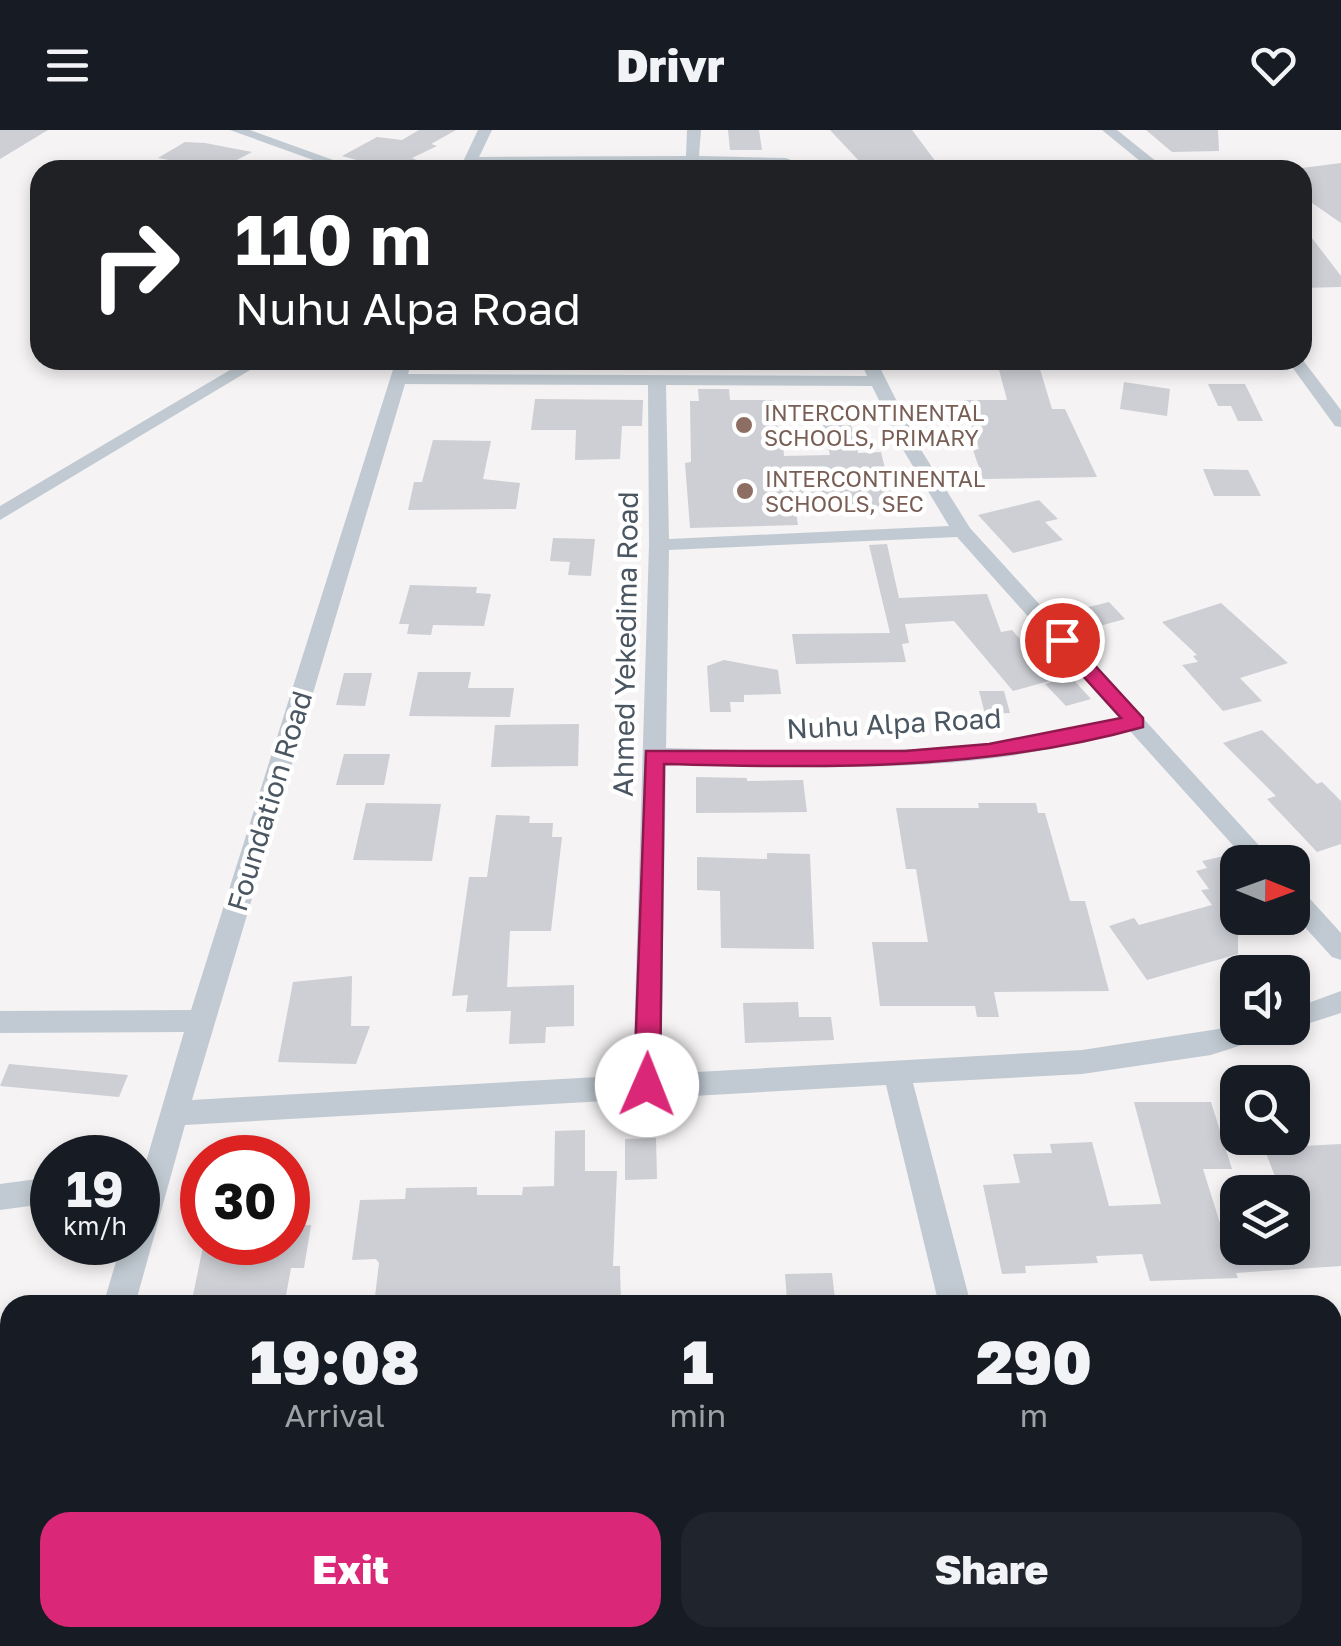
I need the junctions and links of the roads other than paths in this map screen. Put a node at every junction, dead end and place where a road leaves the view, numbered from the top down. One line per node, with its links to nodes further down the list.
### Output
1 (237, 130): 5 (street)
2 (484, 130): 6 (street)
3 (694, 130): 7 (street)
4 (1108, 130): 8 (street)
5 (325, 160)
6 (470, 160)
7 (692, 160)
8 (1147, 160)
9 (242, 370): 16 (street)
10 (402, 370): 14 (street); 26 (street, Foundation Road)
11 (872, 370): 13 (street)
12 (1302, 370): 15 (street)
13 (876, 382): 14 (street); 17 (street)
14 (658, 383): 18 (street, Ahmed Yekedima Road)
15 (1341, 422)
16 (0, 514)
17 (962, 531): 18 (street); 19 (street)
18 (660, 545): 20 (street, Ahmed Yekedima Road)
19 (1136, 722): 20 (street, Nuhu Alpa Road); 21 (street)
20 (653, 756): 30 (street, Ahmed Yekedima Road)
21 (1247, 845)
22 (1310, 916): 23 (street)
23 (1341, 950)
24 (1341, 1002): 25 (street)
25 (1310, 1015)
26 (201, 1021): 27 (street); 31 (street, Foundation Road)
27 (0, 1022)
28 (1220, 1042): 29 (street)
29 (898, 1074): 30 (street); 37 (street)
30 (647, 1085): 31 (street)
31 (175, 1113): 32 (street, Foundation Road)
32 (160, 1148)
33 (30, 1193): 34 (street)
34 (0, 1197)
35 (128, 1265): 36 (street, Foundation Road)
36 (121, 1295)
37 (953, 1295)

